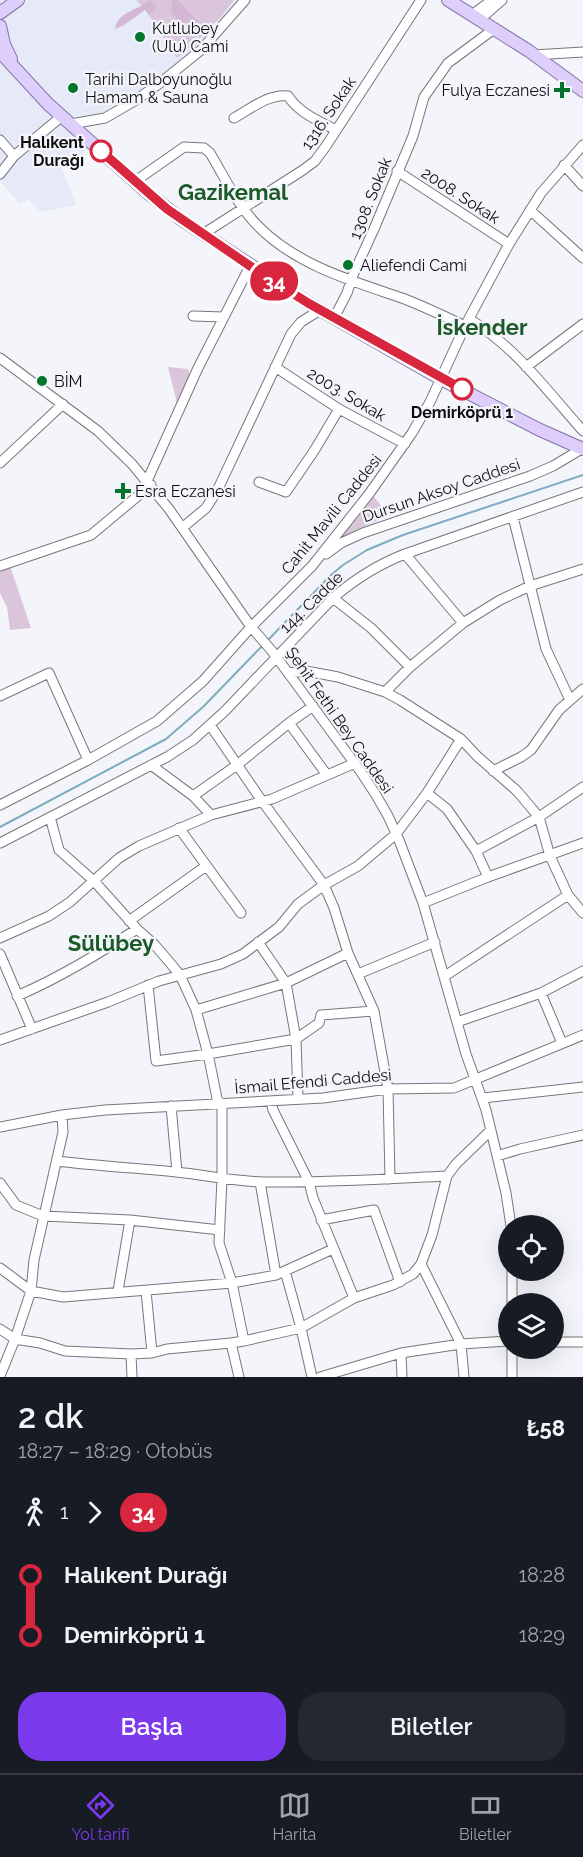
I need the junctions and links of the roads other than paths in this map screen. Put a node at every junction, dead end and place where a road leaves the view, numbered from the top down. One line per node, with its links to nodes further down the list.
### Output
1 (18, 0): 7 (main road)
2 (245, 0): 17 (street)
3 (421, 0): 18 (street, 1316. Sokak)
4 (448, 0): 8 (main road)
5 (492, 0): 8 (street)
6 (502, 0): 8 (street)
7 (1, 15)
8 (476, 18): 10 (main road)
9 (0, 26): 14 (main road)
10 (494, 29): 13 (main road); 23 (street, 1308. Sokak)
11 (0, 52): 14 (main road)
12 (583, 52): 13 (street)
13 (533, 55): 15 (main road)
14 (14, 66): 17 (main road)
15 (583, 91)
16 (234, 117): 18 (street)
17 (66, 120): 21 (street); 25 (main road)
18 (336, 130): 27 (street, 1316. Sokak)
19 (0, 140): 21 (street)
20 (583, 145): 22 (street, Cahit Mavili Caddesi)
21 (14, 156): 24 (street)
22 (564, 165): 26 (street); 28 (street, Cahit Mavili Caddesi)
23 (397, 171): 30 (street, 2008. Sokak); 33 (street, 1308. Sokak)
24 (0, 174)
25 (134, 182): 27 (street); 29 (main road)
26 (583, 186)
27 (243, 208): 29 (street, 1316. Sokak); 33 (street)
28 (530, 210): 30 (street, Cahit Mavili Caddesi); 31 (street)
29 (203, 234): 32 (main road)
30 (509, 244): 38 (street, Cahit Mavili Caddesi)
31 (583, 258)
32 (250, 266): 34 (main road); 36 (street)
33 (351, 281): 37 (street, 1308. Sokak); 38 (street)
34 (320, 310): 37 (main road); 41 (street)
35 (193, 316): 36 (street)
36 (223, 317): 51 (street)
37 (334, 318): 43 (main road)
38 (467, 323): 42 (street); 43 (street, Cahit Mavili Caddesi)
39 (583, 324): 42 (street)
40 (0, 358): 44 (street, Şehit Fethi Bey Caddesi)
41 (275, 367): 45 (street, 2003. Sokak); 54 (street)
42 (526, 367): 46 (street)
43 (441, 379): 47 (street, Cahit Mavili Caddesi); 48 (main road)
44 (63, 404): 49 (street); 51 (street, Şehit Fethi Bey Caddesi)
45 (339, 409): 47 (street, 2003. Sokak); 50 (street)
46 (583, 431)
47 (405, 444): 57 (street, Cahit Mavili Caddesi)
48 (582, 449): 57 (street, Dursun Aksoy Caddesi)
49 (0, 463)
50 (259, 482)
51 (149, 483): 54 (street, Şehit Fethi Bey Caddesi); 56 (street)
52 (582, 495): 53 (street, 144. Cadde)
53 (513, 517): 55 (street, 144. Cadde); 59 (street)
54 (182, 528): 62 (street, Şehit Fethi Bey Caddesi)
55 (405, 554): 60 (street, 144. Cadde); 61 (street)
56 (0, 566)
57 (312, 566): 62 (street, Cahit Mavili Caddesi)
58 (583, 569): 59 (street)
59 (530, 586): 61 (street); 69 (street)
60 (333, 598): 63 (street, 144. Cadde); 64 (street)
61 (462, 623): 64 (street)
62 (253, 630): 63 (street, Şehit Fethi Bey Caddesi); 74 (street, Cahit Mavili Caddesi)
63 (274, 654): 65 (street, Şehit Fethi Bey Caddesi); 72 (street, 144. Cadde)
64 (410, 667): 67 (street)
65 (288, 673): 67 (street); 70 (street, Şehit Fethi Bey Caddesi)
66 (583, 689): 69 (street)
67 (385, 692): 73 (street)
68 (0, 696): 74 (street)
69 (570, 700): 78 (street)
70 (313, 706): 71 (street); 75 (street, Şehit Fethi Bey Caddesi)
71 (289, 723): 77 (street); 79 (street)
72 (210, 725): 76 (street, 144. Cadde); 77 (street)
73 (461, 739): 78 (street); 81 (street)
74 (88, 760): 84 (street, Cahit Mavili Caddesi)
75 (355, 763): 79 (street); 89 (street, Şehit Fethi Bey Caddesi)
76 (151, 765): 82 (street); 86 (street, 144. Cadde)
77 (237, 765): 82 (street); 83 (street)
78 (493, 771): 87 (street)
79 (327, 775): 83 (street)
80 (583, 787): 87 (street)
81 (427, 793): 89 (street); 92 (street)
82 (193, 796): 85 (street)
83 (262, 801): 85 (street); 97 (street)
84 (0, 805)
85 (211, 815): 88 (street)
86 (50, 818): 90 (street, 144. Cadde); 96 (street)
87 (539, 818): 92 (street); 93 (street)
88 (179, 828): 94 (street); 96 (street)
89 (396, 834): 97 (street); 99 (street, Şehit Fethi Bey Caddesi)
90 (0, 843)
91 (583, 843): 93 (street)
92 (476, 851): 95 (street)
93 (550, 856): 95 (street); 98 (street)
94 (206, 866): 100 (street); 102 (street)
95 (488, 878): 99 (street)
96 (94, 881): 102 (street); 104 (street)
97 (324, 885): 105 (street); 107 (street)
98 (568, 895): 101 (street); 112 (street)
99 (423, 903): 106 (street, Şehit Fethi Bey Caddesi)
100 (241, 913)
101 (583, 913)
102 (129, 921): 103 (street)
103 (137, 929): 111 (street); 116 (street)
104 (0, 938)
105 (258, 942): 111 (street); 113 (street)
106 (435, 942): 110 (street); 112 (street, Şehit Fethi Bey Caddesi)
107 (348, 953): 110 (street); 113 (street)
108 (0, 954): 116 (street)
109 (583, 970): 115 (street)
110 (358, 974): 118 (street)
111 (180, 975): 114 (street); 117 (street)
112 (445, 976): 119 (street, Şehit Fethi Bey Caddesi)
113 (286, 983): 117 (street); 122 (street)
114 (148, 985): 120 (street); 125 (street)
115 (541, 993): 119 (street); 124 (street)
116 (17, 996): 120 (street)
117 (196, 1010): 125 (street)
118 (374, 1011): 122 (street); 128 (street)
119 (457, 1022): 126 (street, Şehit Fethi Bey Caddesi)
120 (32, 1029): 123 (street)
121 (583, 1035): 124 (street, İsmail Efendi Caddesi)
122 (296, 1039): 125 (street); 130 (street)
123 (0, 1040)
124 (562, 1043): 126 (street, İsmail Efendi Caddesi)
125 (208, 1054): 132 (street)
126 (475, 1080): 128 (street, İsmail Efendi Caddesi); 129 (street, Şehit Fethi Bey Caddesi)
127 (583, 1087): 129 (street)
128 (388, 1089): 130 (street, İsmail Efendi Caddesi); 143 (street)
129 (483, 1098): 136 (street, Şehit Fethi Bey Caddesi)
130 (298, 1100): 131 (street, İsmail Efendi Caddesi)
131 (271, 1101): 132 (street, İsmail Efendi Caddesi); 145 (street)
132 (220, 1103): 133 (street, İsmail Efendi Caddesi); 142 (street)
133 (171, 1106): 134 (street, İsmail Efendi Caddesi); 140 (street)
134 (62, 1115): 135 (street, İsmail Efendi Caddesi); 139 (street)
135 (0, 1127)
136 (491, 1130): 138 (street, Şehit Fethi Bey Caddesi); 141 (street)
137 (583, 1135): 138 (street)
138 (497, 1156): 147 (street, Şehit Fethi Bey Caddesi)
139 (57, 1161): 140 (street); 148 (street)
140 (177, 1172): 142 (street)
141 (447, 1176): 143 (street); 153 (street)
142 (222, 1179): 144 (street); 151 (street)
143 (390, 1179): 145 (street)
144 (260, 1182): 145 (street); 155 (street)
145 (309, 1182): 150 (street)
146 (0, 1183): 148 (street)
147 (509, 1215)
148 (44, 1216): 149 (street); 159 (street)
149 (130, 1220): 151 (street); 160 (street)
150 (321, 1220): 152 (street); 157 (street)
151 (220, 1230): 156 (street)
152 (333, 1249): 155 (street); 161 (street)
153 (421, 1264): 157 (street); 170 (street)
154 (0, 1268): 159 (street)
155 (280, 1273): 156 (street); 162 (street)
156 (231, 1282): 158 (street); 165 (street)
157 (400, 1282): 161 (street)
158 (146, 1291): 160 (street); 171 (street)
159 (31, 1292): 160 (street); 164 (street)
160 (118, 1292)
161 (354, 1298): 162 (street)
162 (301, 1328): 165 (street); 178 (street)
163 (0, 1329): 164 (street)
164 (15, 1340): 173 (street); 175 (street)
165 (244, 1341): 169 (street)
166 (498, 1342): 170 (street)
167 (564, 1342): 168 (street)
168 (583, 1342)
169 (231, 1343): 171 (street); 177 (street)
170 (461, 1344): 172 (street); 181 (street)
171 (152, 1353): 173 (street)
172 (401, 1353): 179 (street); 180 (street)
173 (131, 1354): 176 (street)
174 (512, 1359): 182 (street)
175 (0, 1376)
176 (132, 1377)
177 (239, 1377)
178 (312, 1377)
179 (320, 1377)
180 (402, 1377)
181 (464, 1377)
182 (512, 1377)

